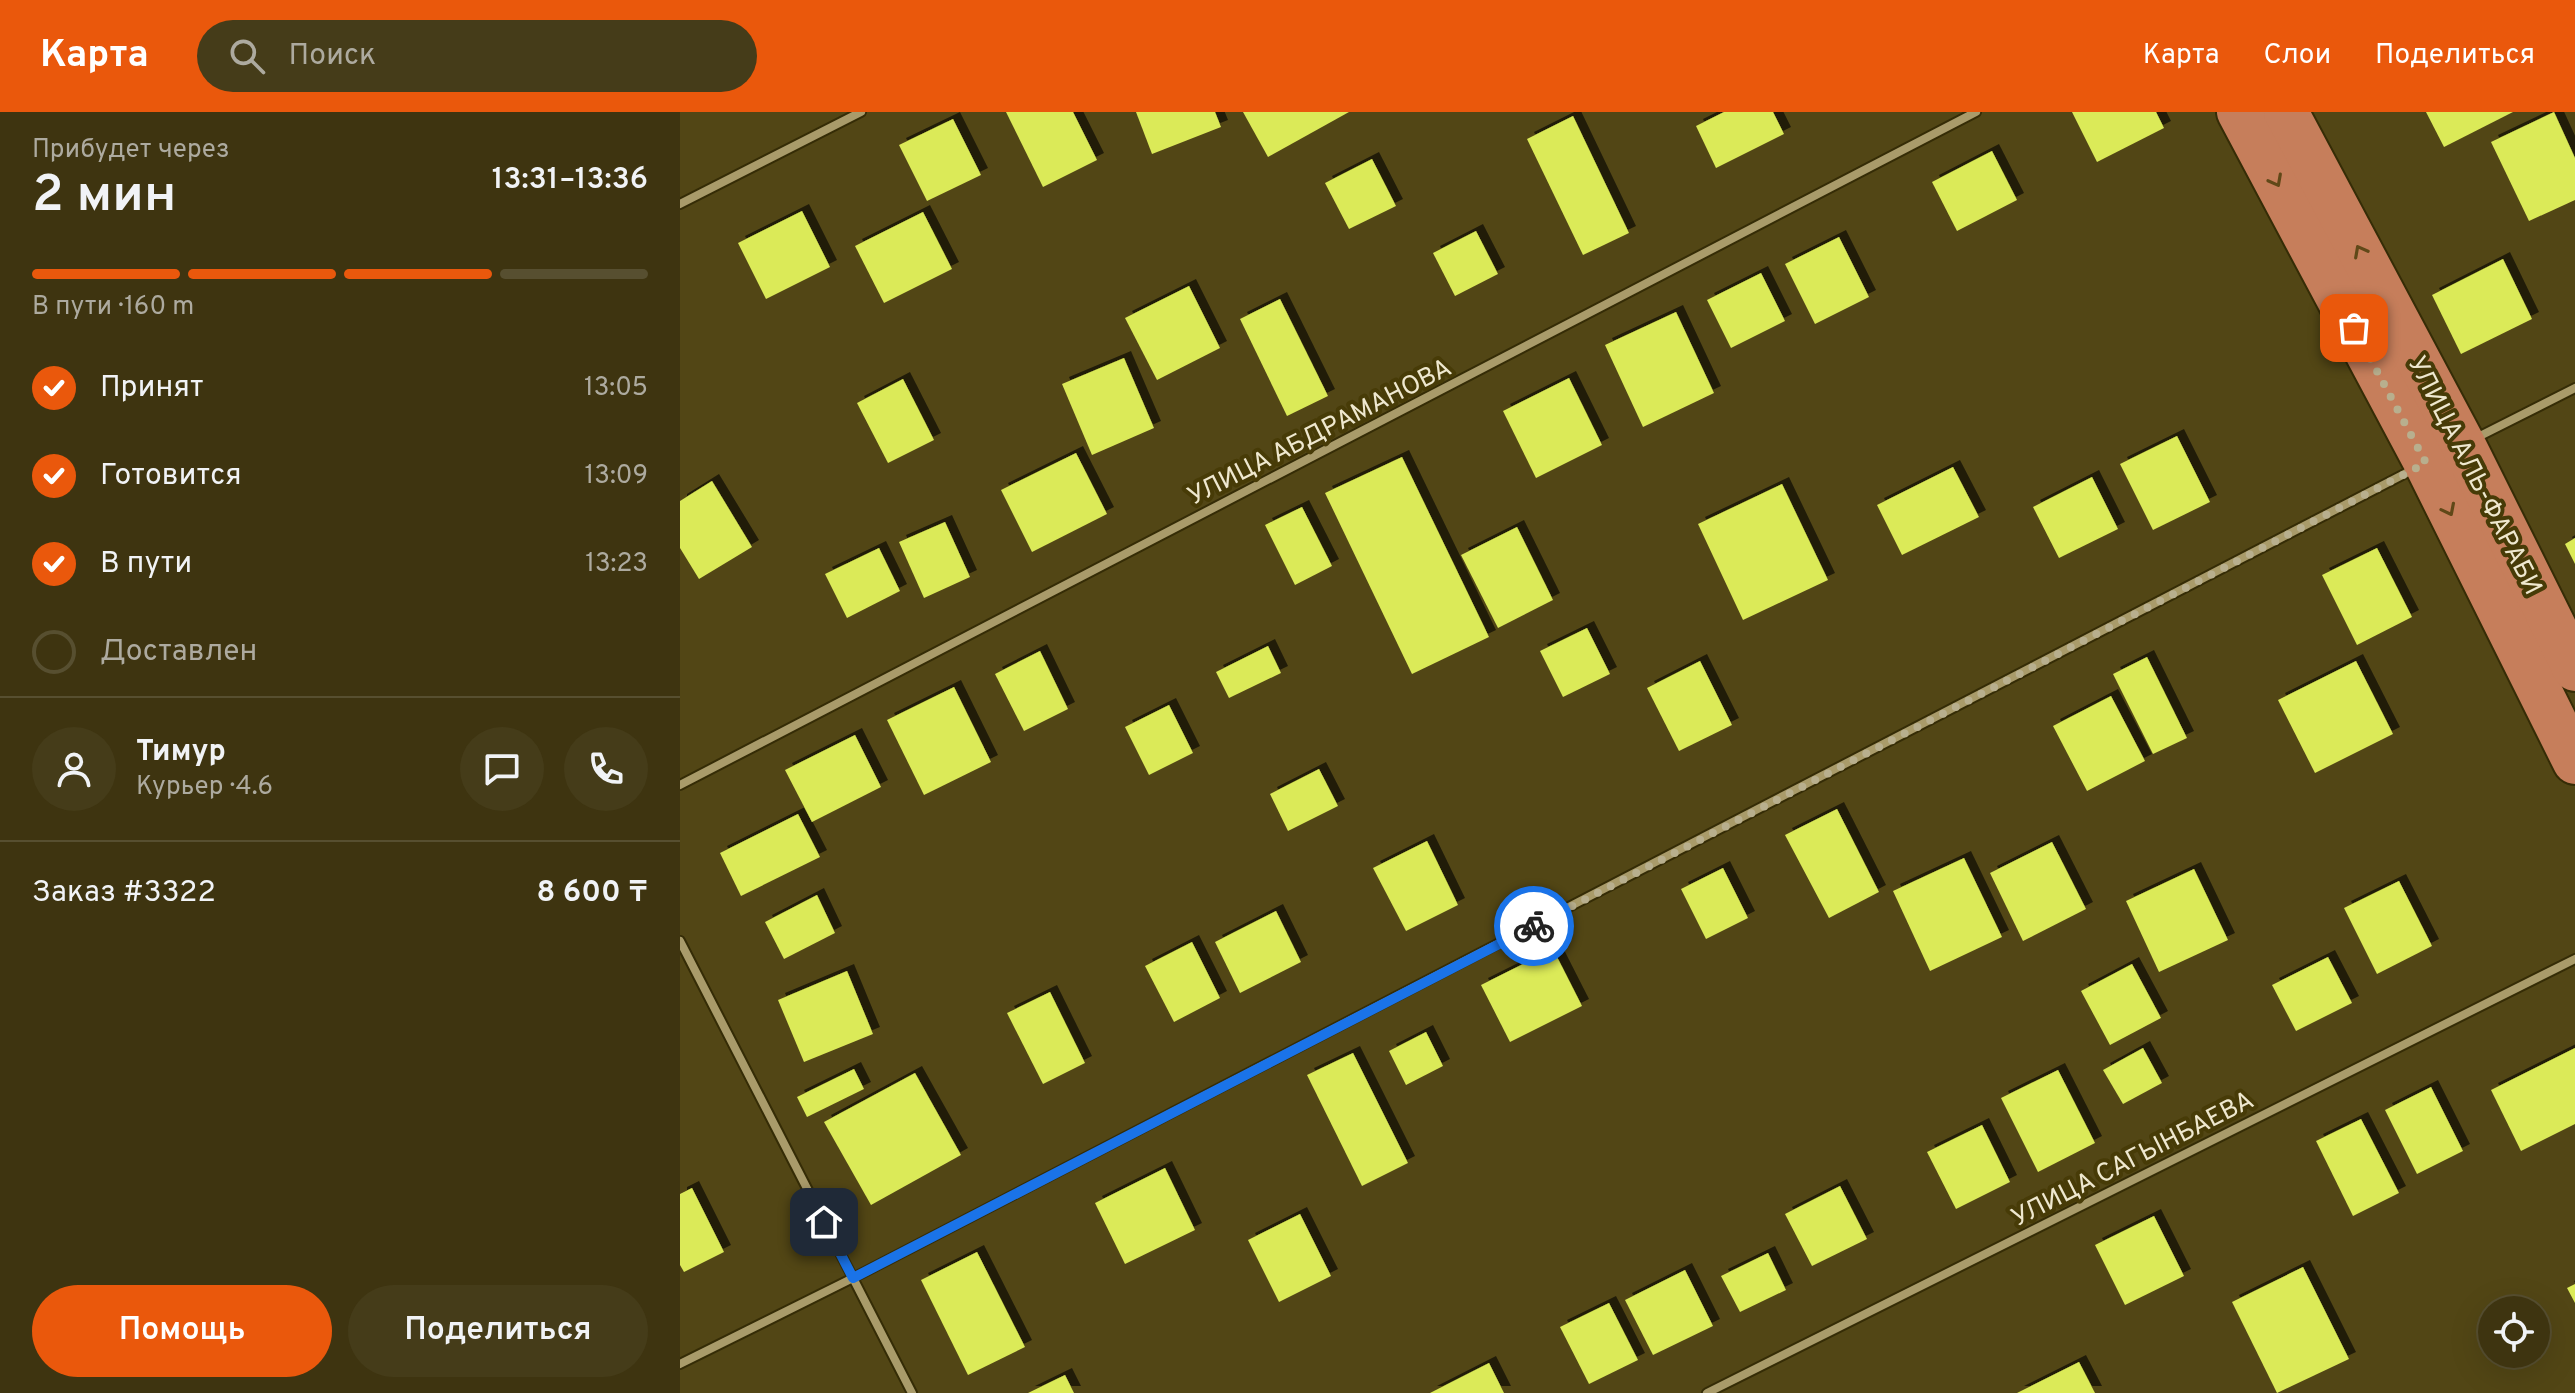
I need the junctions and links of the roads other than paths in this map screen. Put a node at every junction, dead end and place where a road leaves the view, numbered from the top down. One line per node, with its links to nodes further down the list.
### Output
1 (861, 112): 5 (street)
2 (1976, 112): 10 (street, УЛИЦА АБДРАМАНОВА)
3 (2239, 112): 7 (main road, УЛИЦА АЛЬ-ФАРАБИ, one-way to 7)
4 (2286, 112): 7 (main road, УЛИЦА АЛЬ-ФАРАБИ, one-way to 4)
5 (680, 204)
6 (2575, 388): 7 (street)
7 (2444, 454): 8 (main road, УЛИЦА АЛЬ-ФАРАБИ); 9 (main road, УЛИЦА АЛЬ-ФАРАБИ, one-way to 9); 13 (street)
8 (2575, 669)
9 (2575, 762)
10 (680, 785)
11 (680, 941): 13 (street)
12 (2575, 959): 16 (street, УЛИЦА САГЫНБАЕВА)
13 (853, 1278): 14 (street); 15 (street)
14 (680, 1364)
15 (912, 1393)
16 (1707, 1393)

